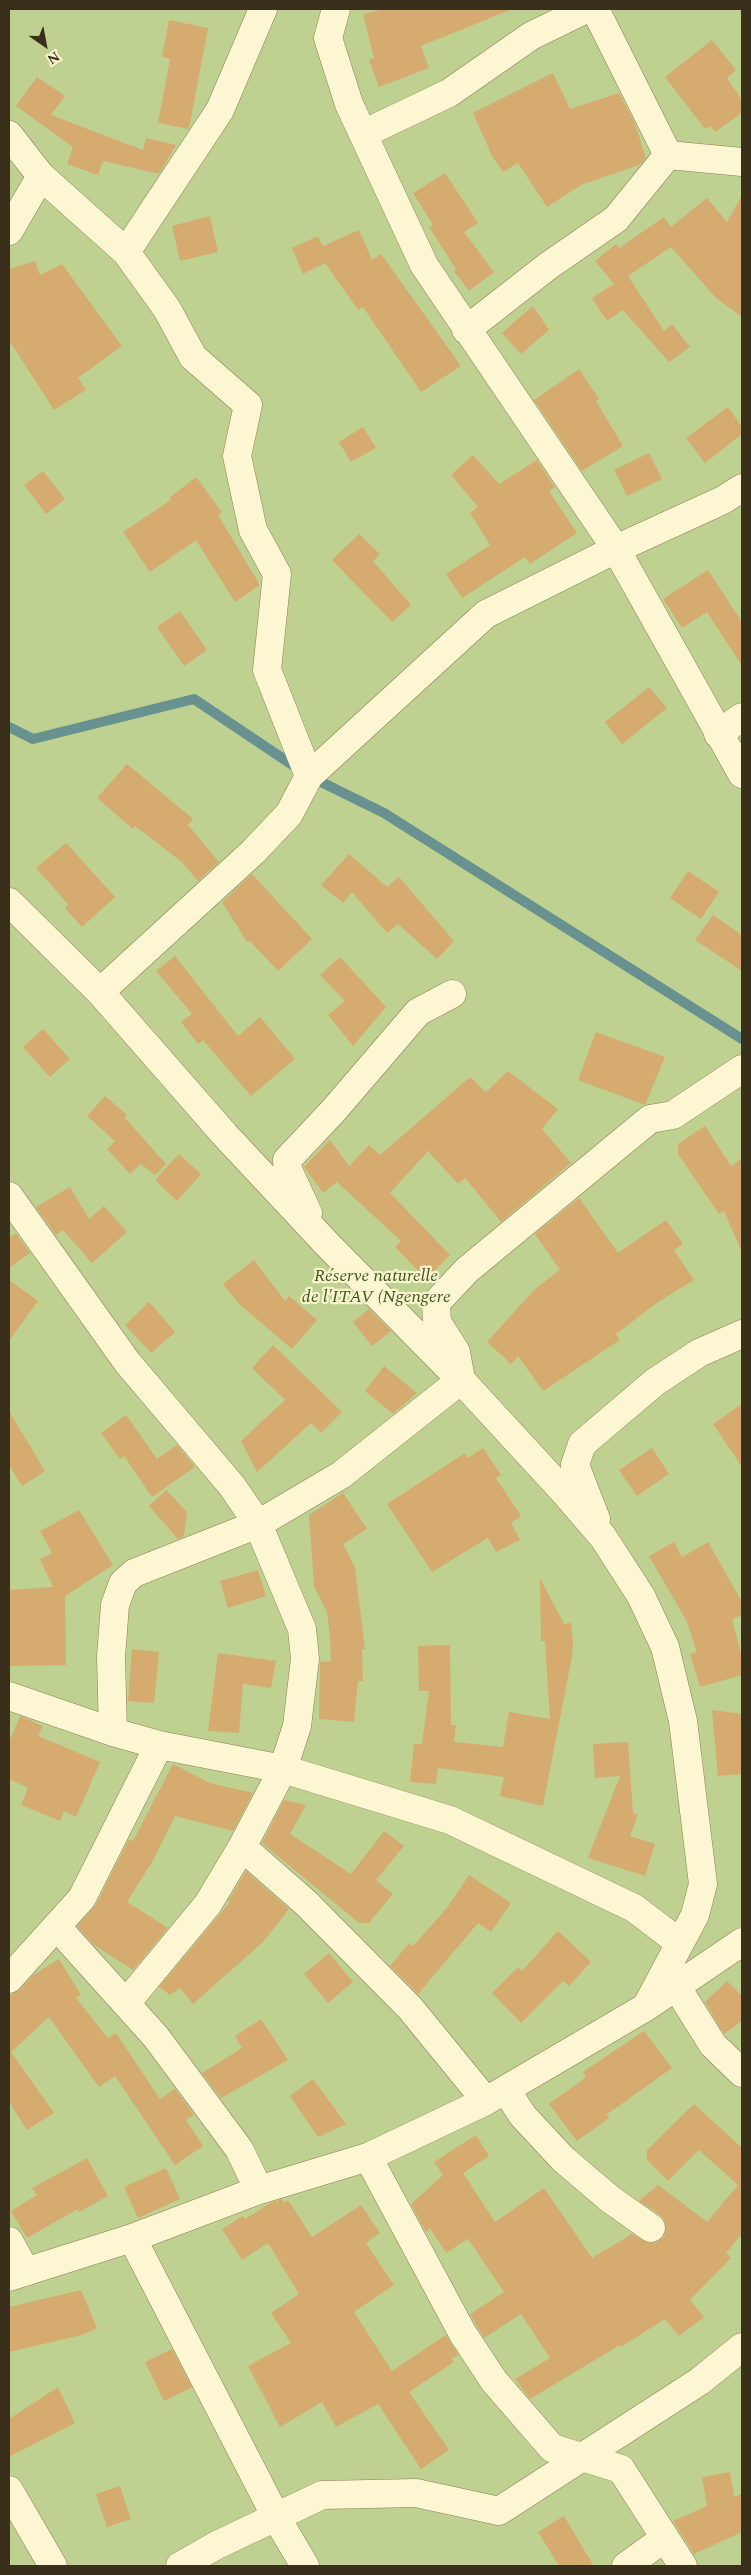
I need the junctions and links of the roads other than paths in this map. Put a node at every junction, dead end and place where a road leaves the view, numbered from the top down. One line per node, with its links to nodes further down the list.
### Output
1 (263, 9): 11 (street)
2 (336, 9): 5 (street)
3 (586, 9): 5 (street)
4 (595, 9): 7 (street)
5 (363, 134): 12 (street)
6 (9, 135): 9 (street)
7 (668, 155): 8 (street); 12 (street)
8 (742, 162)
9 (41, 176): 10 (street); 11 (street)
10 (9, 231)
11 (126, 252): 18 (street)
12 (466, 330): 14 (street)
13 (742, 488): 14 (street)
14 (616, 550): 16 (street); 18 (street)
15 (742, 717): 16 (street)
16 (718, 734): 17 (street)
17 (742, 774)
18 (309, 776): 20 (street)
19 (9, 902): 20 (street)
20 (100, 992): 24 (street)
21 (452, 994): 24 (street)
22 (742, 1069): 26 (street)
23 (9, 1196): 27 (street)
24 (312, 1228): 26 (street)
25 (742, 1334): 28 (street)
26 (461, 1380): 27 (street); 28 (street)
27 (258, 1524): 30 (street); 32 (street)
28 (603, 1537): 36 (street)
29 (9, 1696): 30 (street)
30 (113, 1732): 31 (street)
31 (159, 1744): 32 (street); 34 (street)
32 (283, 1769): 33 (street); 36 (street)
33 (242, 1847): 39 (street); 42 (street)
34 (57, 1926): 37 (street); 39 (street)
35 (742, 1942): 38 (street)
36 (680, 1944): 40 (street)
37 (9, 1979)
38 (676, 1986): 40 (street); 41 (street)
39 (127, 2002): 44 (street)
40 (646, 2007): 42 (street)
41 (742, 2073)
42 (496, 2095): 43 (street); 45 (street)
43 (368, 2158): 44 (street); 50 (street)
44 (259, 2190): 46 (street)
45 (650, 2228)
46 (132, 2238): 48 (street); 52 (street)
47 (9, 2241): 48 (street)
48 (18, 2274)
49 (742, 2347): 50 (street)
50 (585, 2456): 52 (street); 53 (street)
51 (9, 2490): 54 (street)
52 (276, 2517): 55 (street); 56 (street)
53 (665, 2538): 57 (street); 58 (street)
54 (53, 2566)
55 (180, 2566)
56 (305, 2566)
57 (626, 2566)
58 (683, 2566)

